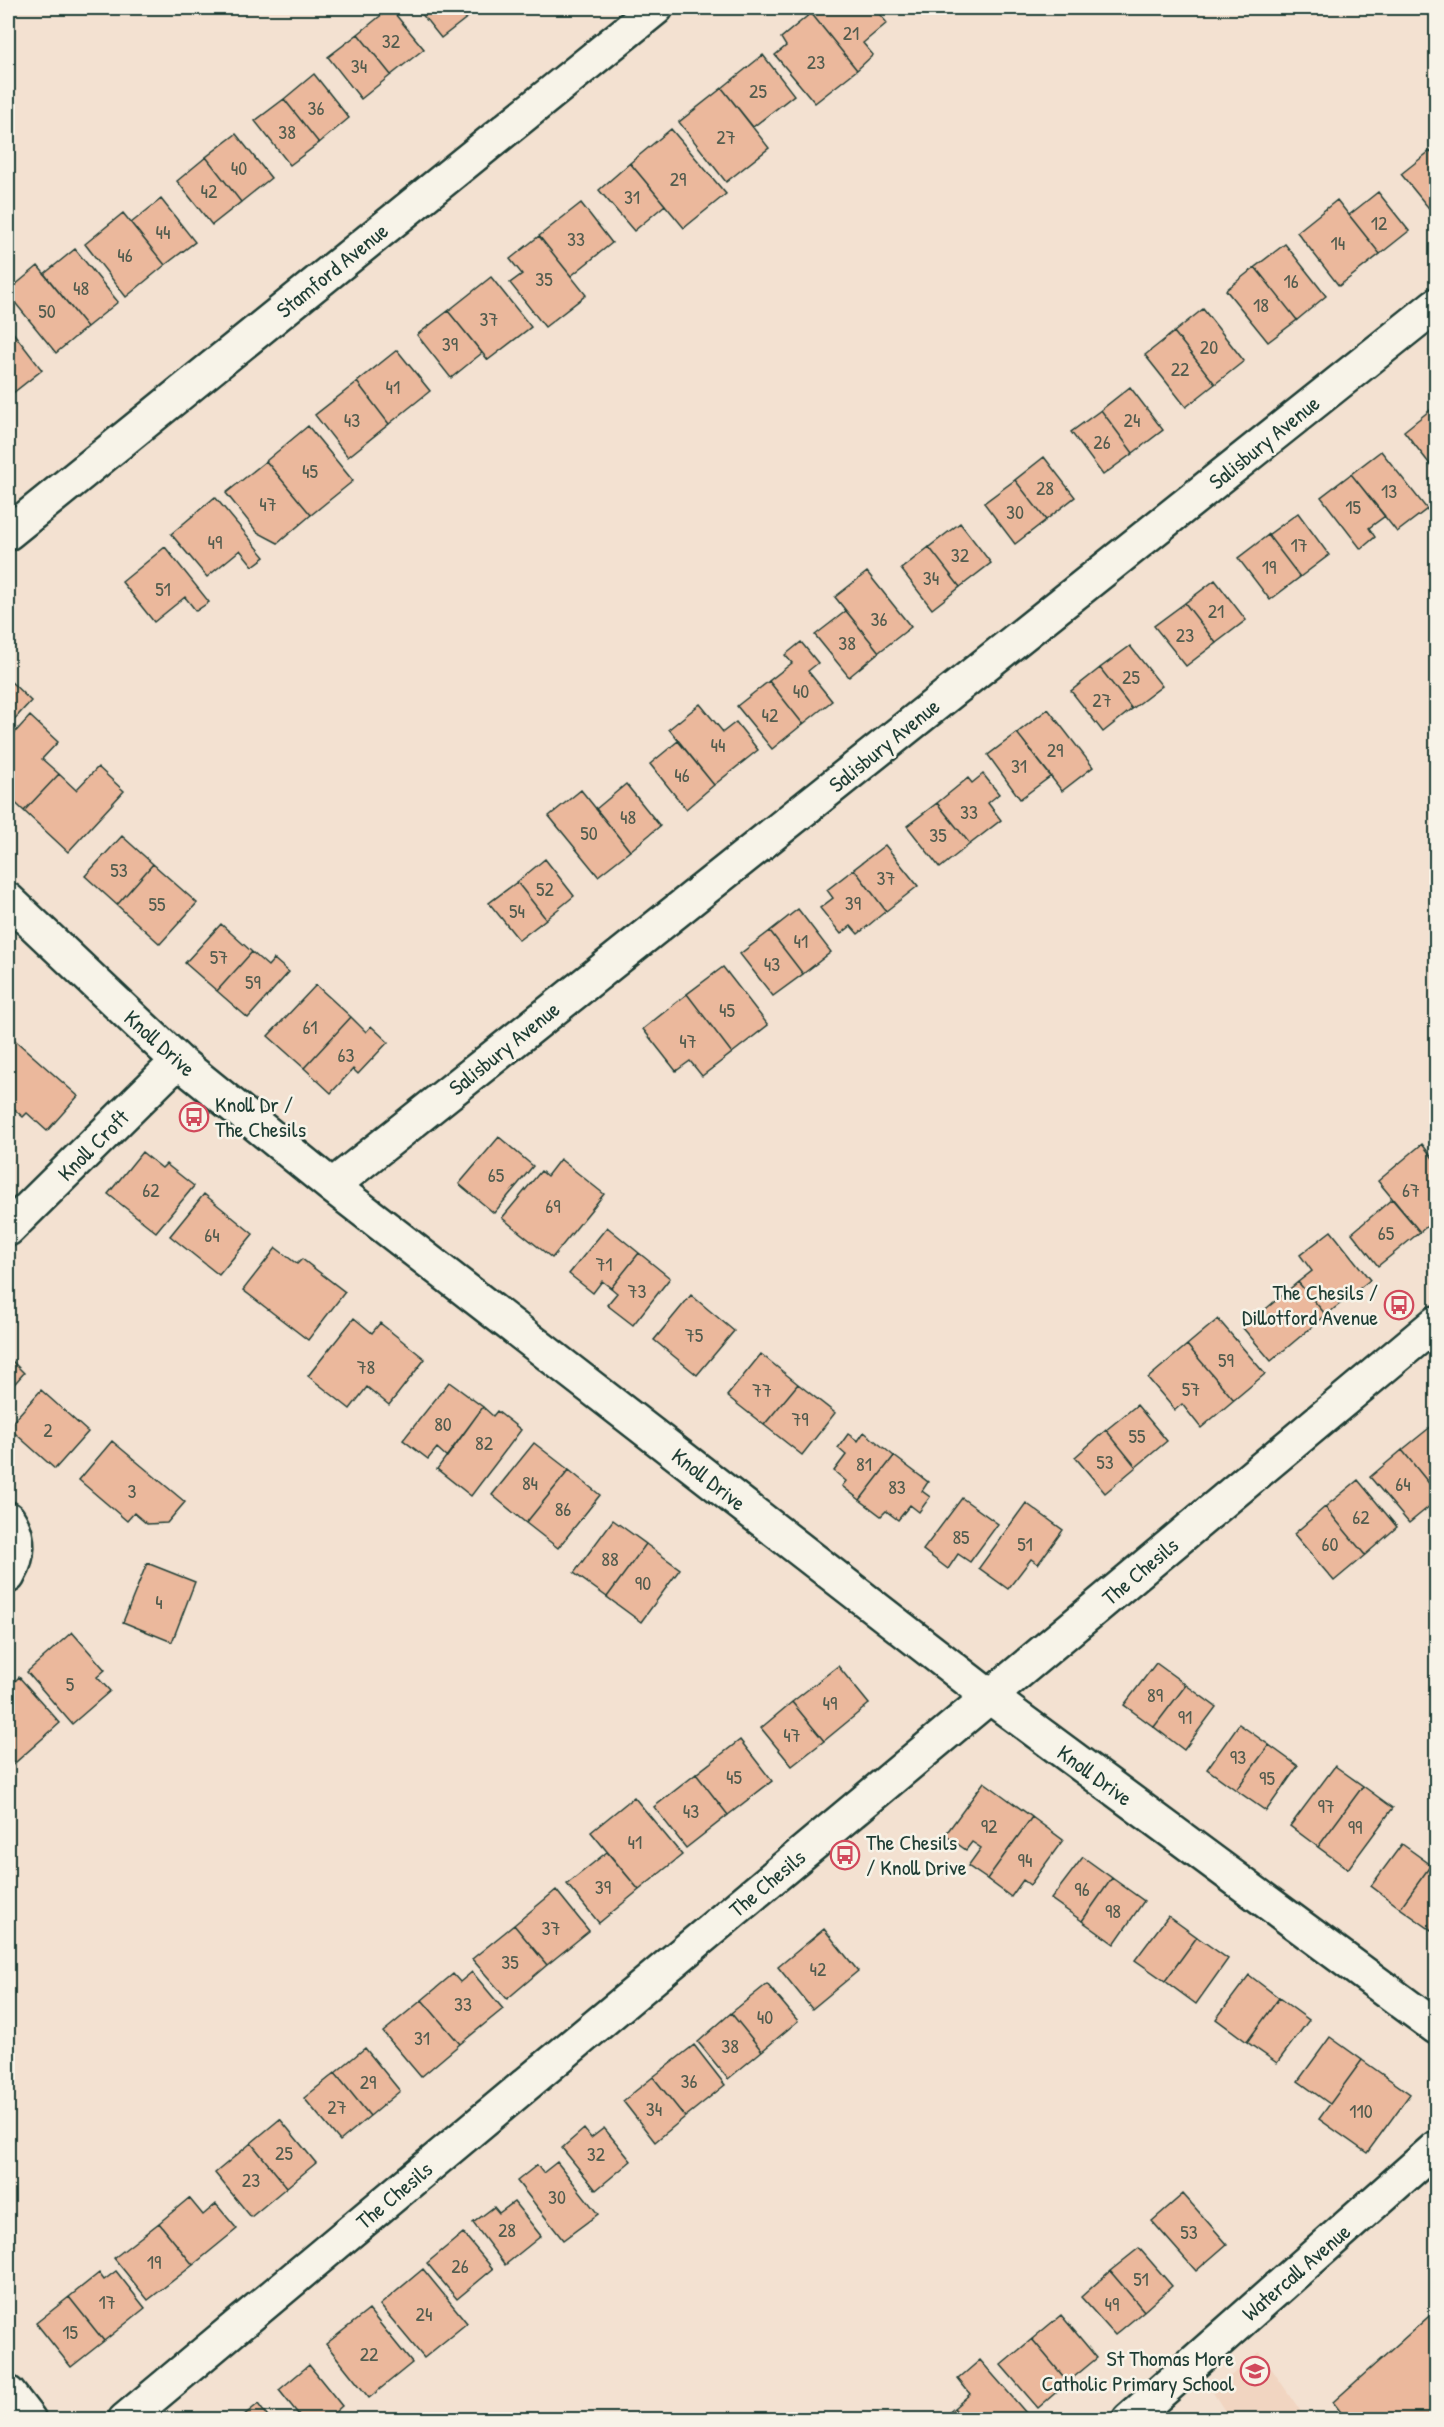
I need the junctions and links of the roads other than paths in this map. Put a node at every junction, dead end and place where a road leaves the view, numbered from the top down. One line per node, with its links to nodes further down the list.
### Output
1 (656, 8): 3 (street, Stamford Avenue)
2 (1437, 305): 6 (street, Salisbury Avenue)
3 (8, 532)
4 (8, 900): 5 (street, Knoll Drive)
5 (178, 1061): 6 (street, Knoll Drive); 7 (street, Knoll Croft)
6 (332, 1186): 11 (street, Knoll Drive)
7 (8, 1229)
8 (1437, 1323): 11 (street, The Chesils)
9 (8, 1519): 10 (street)
10 (8, 1576)
11 (990, 1697): 12 (street, Knoll Drive); 16 (street, The Chesils)
12 (1437, 2027)
13 (1437, 2148): 17 (street, Watercall Avenue)
14 (8, 2393): 15 (street)
15 (30, 2420)
16 (125, 2420)
17 (1129, 2420)

